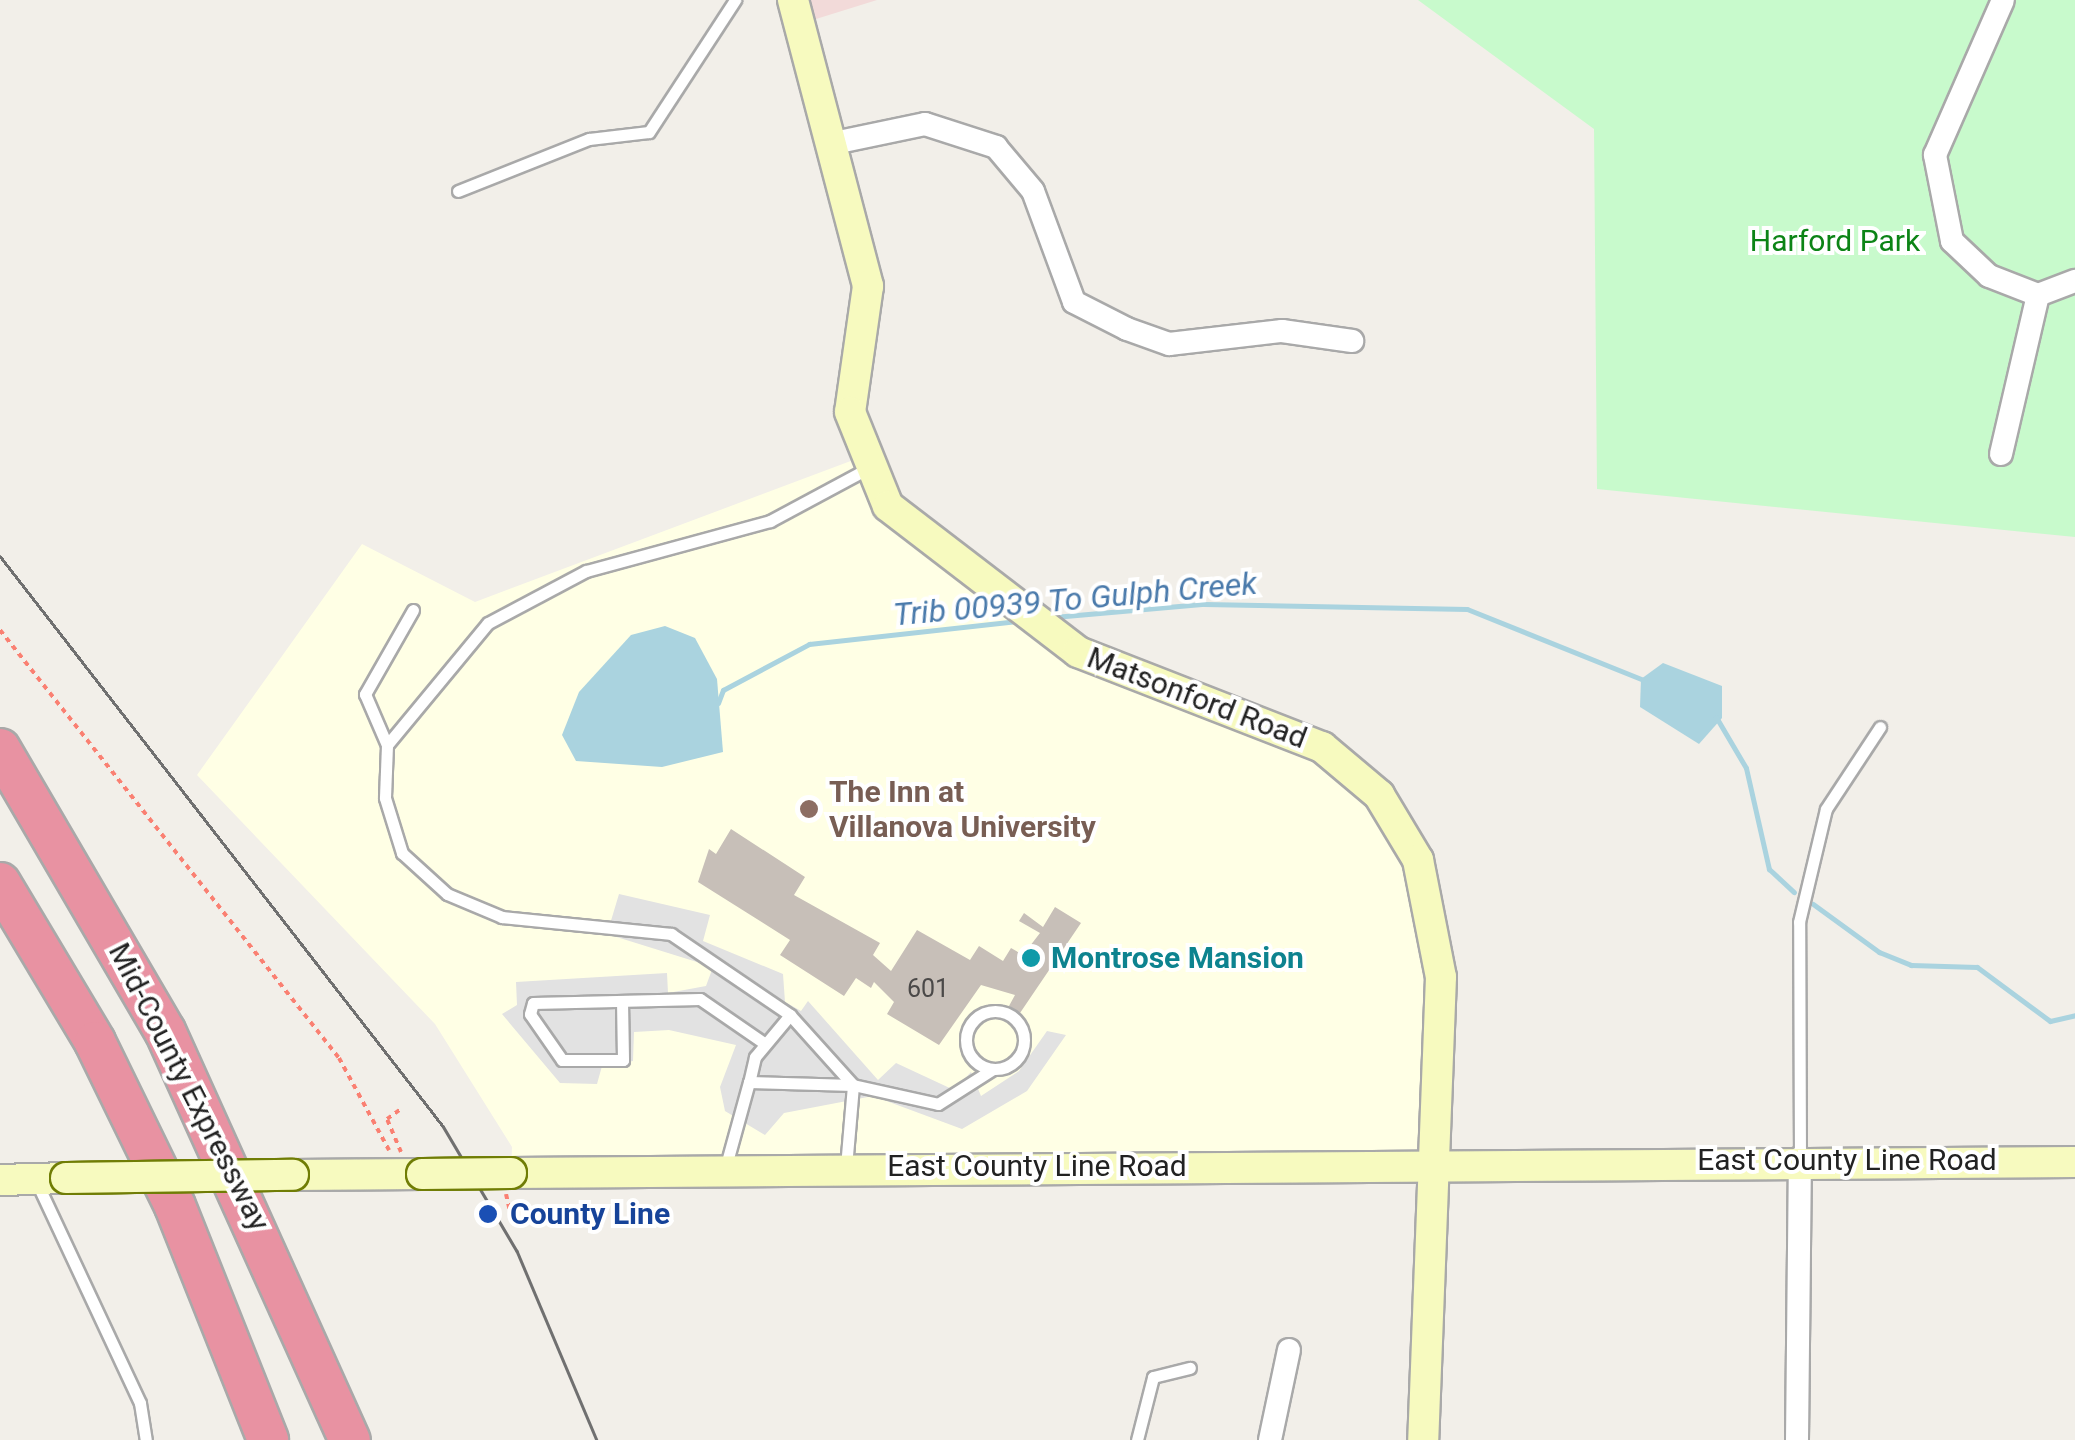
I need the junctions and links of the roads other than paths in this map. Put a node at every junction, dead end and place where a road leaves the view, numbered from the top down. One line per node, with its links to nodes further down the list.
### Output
1 (734, 0): 5 (lane)
2 (793, 0): 4 (street, Matsonford Road)
3 (2002, 0): 7 (street)
4 (834, 142): 8 (street); 10 (street, Matsonford Road)
5 (458, 191)
6 (2075, 281): 7 (street)
7 (2038, 295): 9 (street)
8 (1352, 341)
9 (2001, 454)
10 (867, 469): 13 (lane); 24 (street, Matsonford Road)
11 (414, 610): 13 (lane)
12 (1880, 727): 22 (lane)
13 (387, 745): 17 (lane)
14 (0, 748): 33 (highway, Mid-County Expressway)
15 (0, 883): 32 (highway)
16 (622, 1000): 16 (lane); 18 (lane)
17 (790, 1015): 18 (lane); 21 (lane)
18 (764, 1043): 20 (lane)
19 (993, 1069): 19 (lane); 21 (lane)
20 (749, 1082): 21 (lane); 26 (lane)
21 (854, 1085): 25 (lane)
22 (1800, 1158): 23 (street, East County Line Road); 24 (street, East County Line Road); 37 (street)
23 (2075, 1162)
24 (1430, 1164): 25 (street, East County Line Road); 36 (street, Matsonford Road)
25 (846, 1166): 26 (street, East County Line Road)
26 (726, 1169): 27 (street, East County Line Road, bridge)
27 (36, 1179): 28 (street, East County Line Road); 31 (lane)
28 (0, 1180)
29 (1289, 1350): 35 (street)
30 (1190, 1368): 34 (lane)
31 (146, 1440)
32 (268, 1440)
33 (350, 1440)
34 (1137, 1440)
35 (1270, 1440)
36 (1423, 1440)
37 (1797, 1440)

